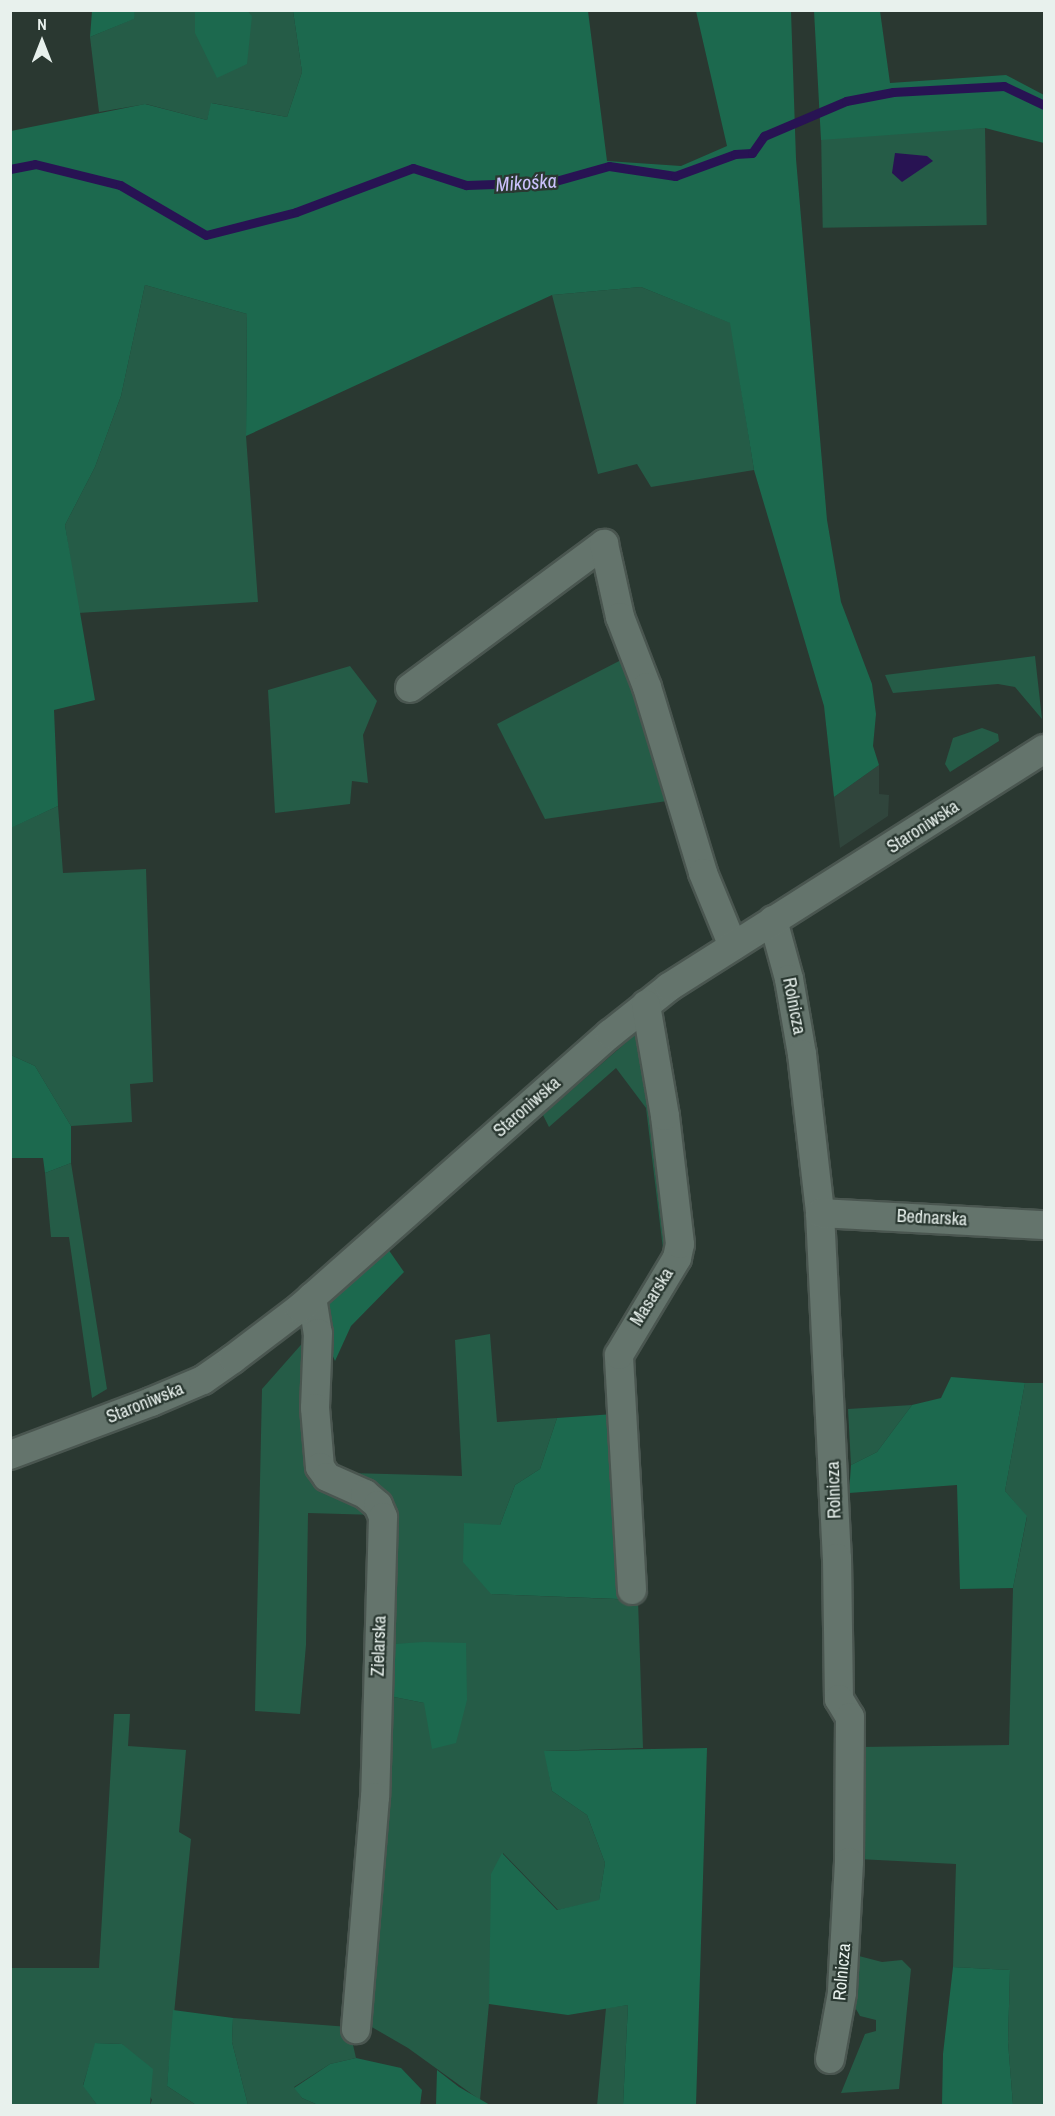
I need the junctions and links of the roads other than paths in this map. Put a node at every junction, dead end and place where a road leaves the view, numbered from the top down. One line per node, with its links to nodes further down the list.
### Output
1 (410, 688): 4 (street)
2 (1044, 749): 3 (street, Staroniwska)
3 (773, 920): 4 (street, Staroniwska); 6 (street, Rolnicza)
4 (734, 946): 5 (street, Staroniwska)
5 (646, 1005): 8 (street, Staroniwska); 10 (street, Masarska)
6 (820, 1214): 7 (street, Bednarska); 12 (street, Rolnicza)
7 (1044, 1225)
8 (312, 1297): 9 (street, Staroniwska); 11 (street, Zielarska)
9 (10, 1455)
10 (632, 1590)
11 (356, 2029)
12 (830, 2059)

